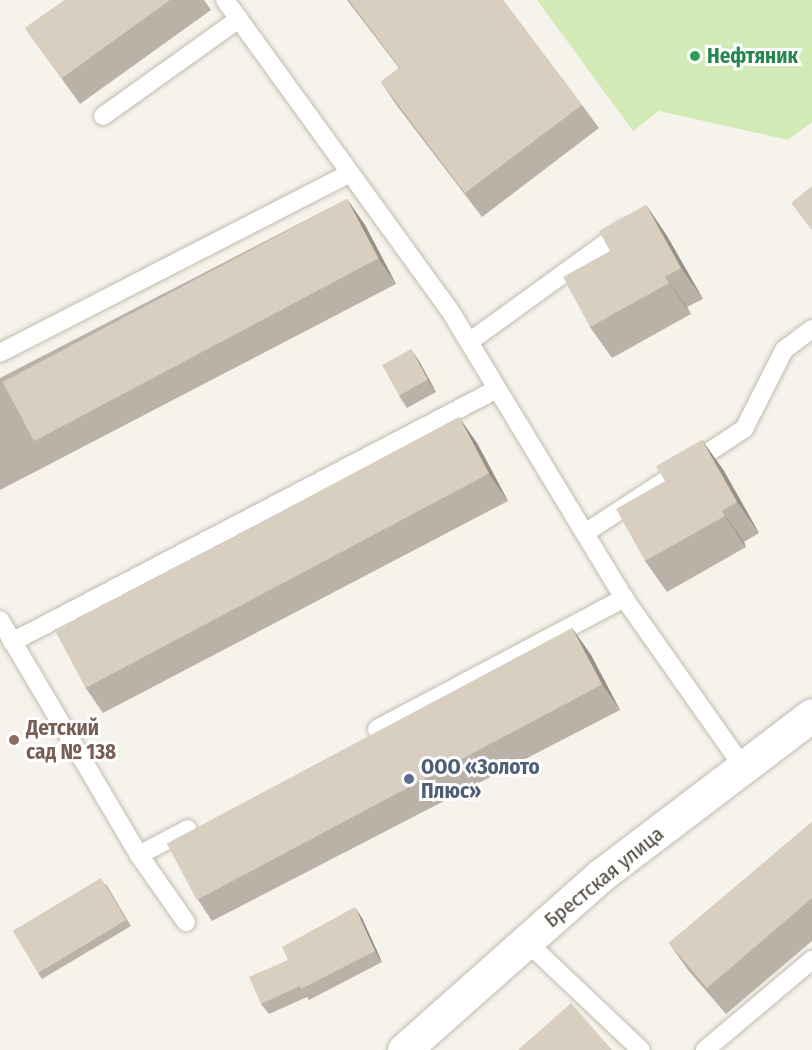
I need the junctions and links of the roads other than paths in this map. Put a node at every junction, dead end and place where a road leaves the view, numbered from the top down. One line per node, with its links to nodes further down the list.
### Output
1 (225, 0): 2 (lane)
2 (238, 19): 3 (lane); 4 (lane)
3 (103, 116)
4 (349, 174): 7 (lane); 8 (lane)
5 (636, 221): 7 (lane)
6 (812, 329): 10 (lane)
7 (469, 342): 9 (lane)
8 (0, 353)
9 (497, 389): 10 (lane); 13 (lane)
10 (585, 533): 11 (lane)
11 (624, 598): 15 (lane); 16 (lane)
12 (0, 620): 13 (lane)
13 (12, 642): 18 (lane)
14 (812, 714): 16 (street, Брестская улица)
15 (360, 738)
16 (743, 767): 20 (street, Брестская улица)
17 (202, 822): 18 (lane)
18 (139, 855): 19 (lane)
19 (186, 922)
20 (526, 941): 22 (street, Брестская улица); 23 (lane)
21 (812, 960): 24 (lane)
22 (404, 1050)
23 (640, 1050)
24 (705, 1050)

